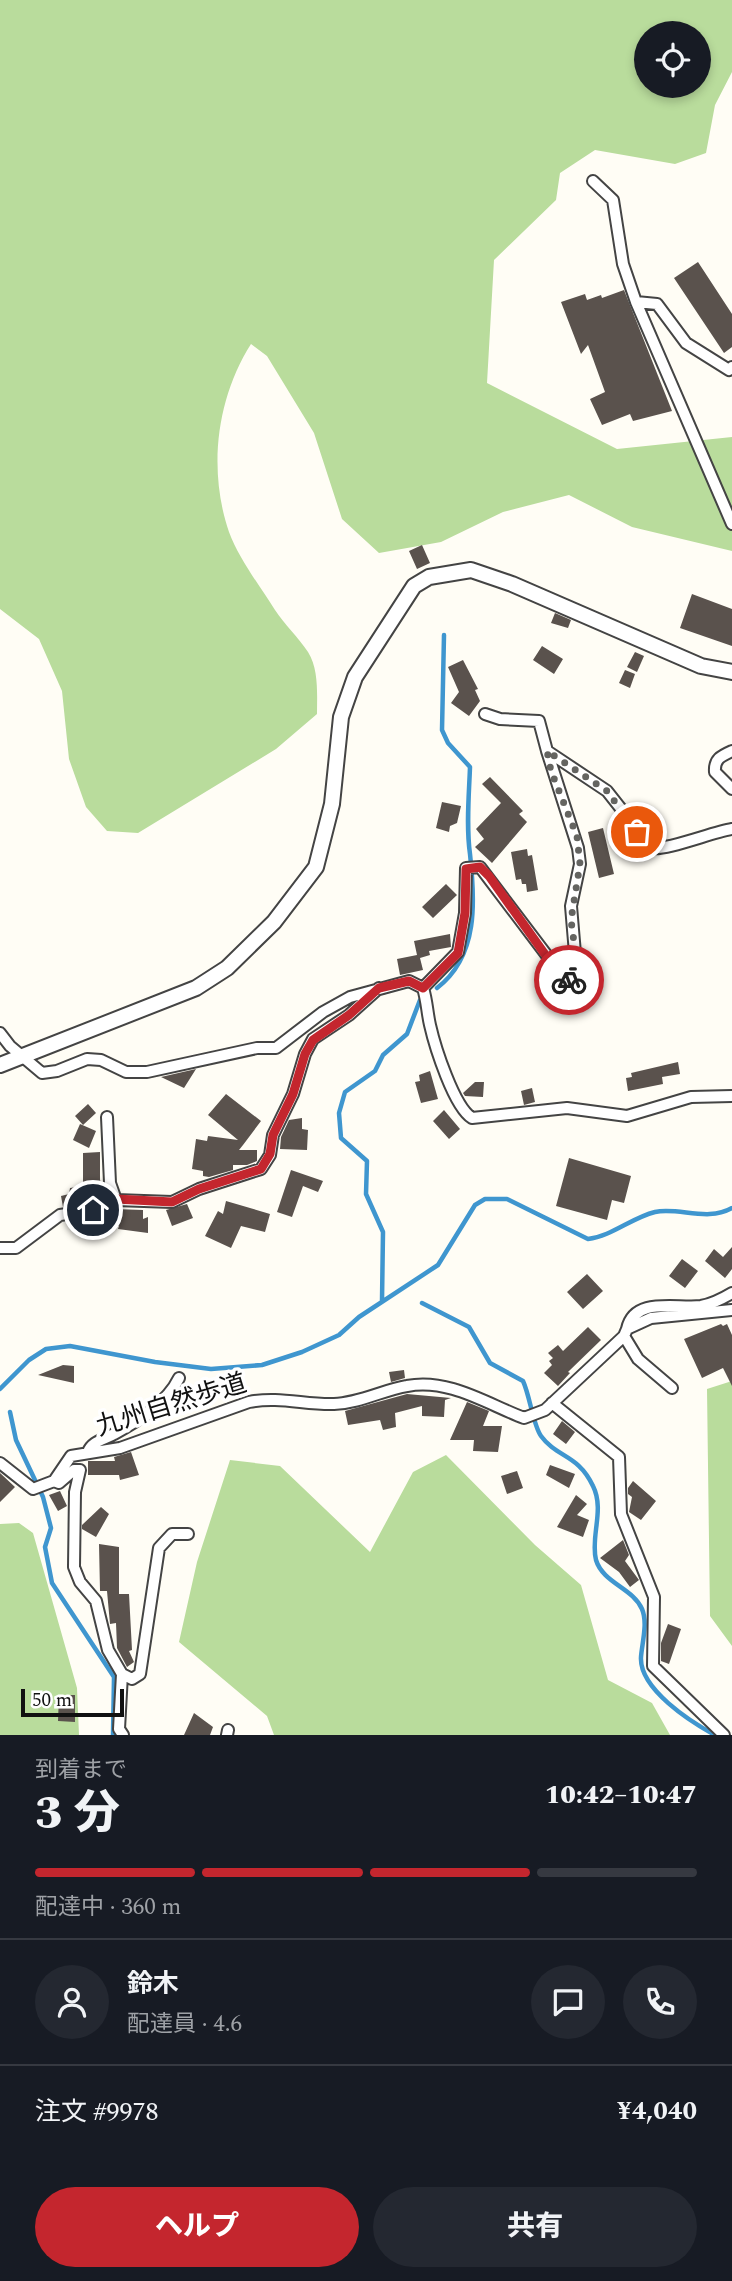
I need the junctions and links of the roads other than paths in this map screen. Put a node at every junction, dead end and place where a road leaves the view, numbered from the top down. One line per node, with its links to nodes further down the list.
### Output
1 (593, 181): 2 (street)
2 (636, 302): 3 (street); 4 (street)
3 (732, 368)
4 (732, 524)
5 (732, 672): 14 (street)
6 (485, 714): 7 (street)
7 (547, 751): 10 (street); 12 (street)
8 (732, 751): 9 (street)
9 (732, 789)
10 (732, 829)
11 (379, 988): 12 (street); 14 (street); 18 (street)
12 (423, 988): 16 (street)
13 (0, 1033): 14 (street)
14 (22, 1058): 15 (street)
15 (0, 1065)
16 (732, 1096)
17 (107, 1117): 18 (street)
18 (116, 1199): 19 (street)
19 (0, 1248)
20 (732, 1293): 22 (street)
21 (732, 1310): 22 (street)
22 (625, 1333): 24 (street); 25 (street)
23 (179, 1378): 26 (street)
24 (672, 1388)
25 (548, 1406): 26 (street, 九州自然歩道); 32 (street)
26 (88, 1452): 28 (street, 九州自然歩道)
27 (0, 1463): 28 (street)
28 (50, 1483): 30 (street)
29 (188, 1534): 30 (street)
30 (122, 1674): 31 (street)
31 (123, 1735)
32 (724, 1735)

